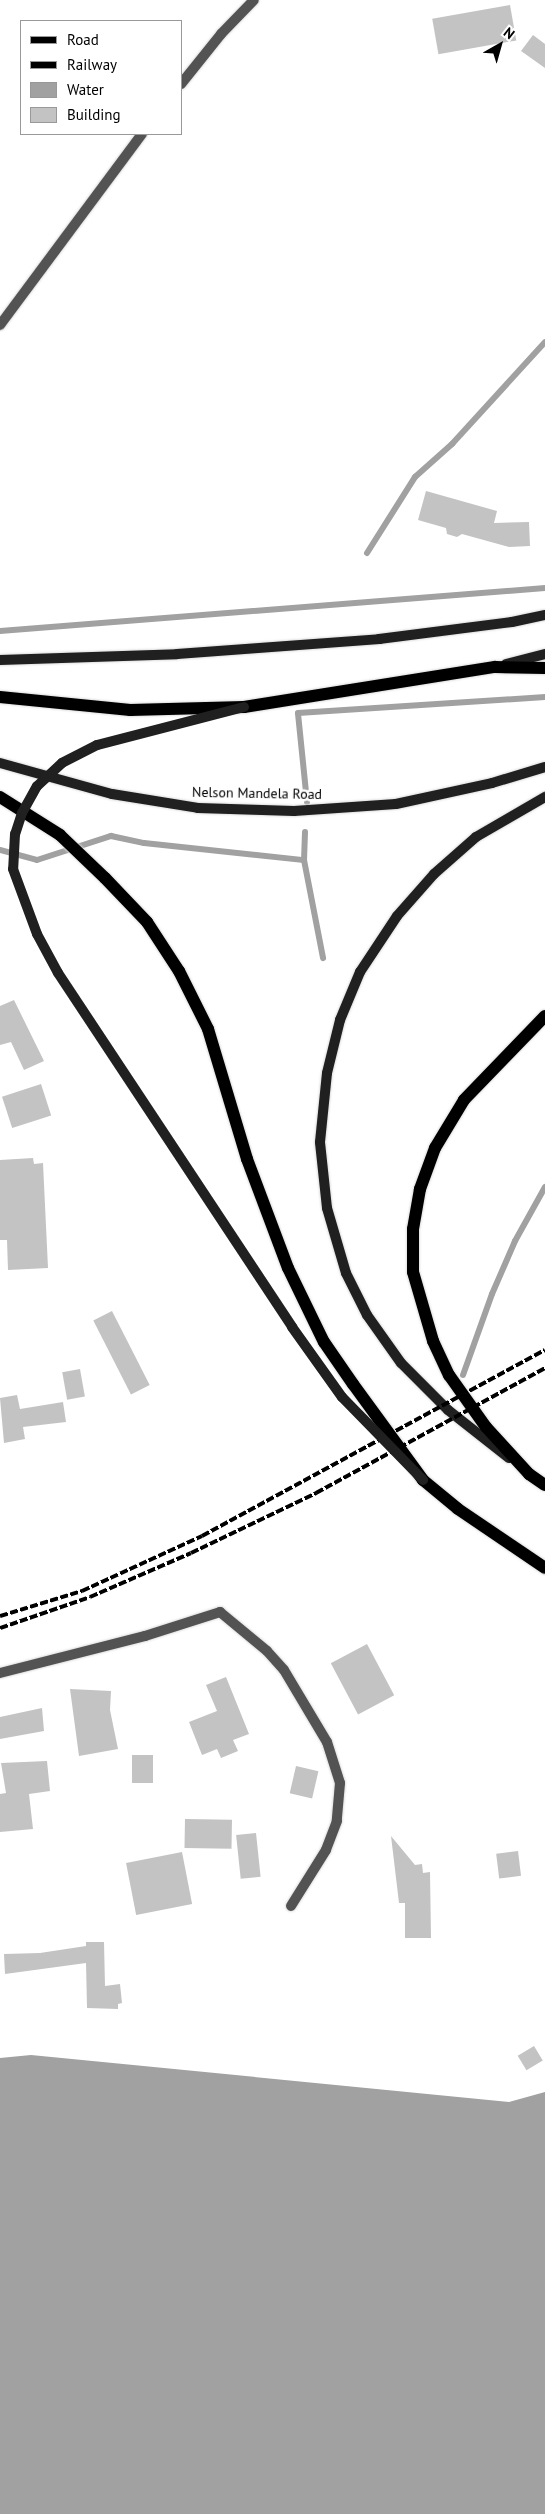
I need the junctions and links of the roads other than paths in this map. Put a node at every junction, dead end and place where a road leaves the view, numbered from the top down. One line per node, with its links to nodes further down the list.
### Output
1 (254, 0): 2 (street)
2 (182, 83)
3 (141, 135): 4 (street)
4 (0, 325)
5 (545, 615): 7 (main road)
6 (545, 654): 8 (main road)
7 (0, 660)
8 (495, 667): 9 (main road); 11 (main road)
9 (545, 668)
10 (0, 697): 11 (main road)
11 (244, 707): 18 (main road, bridge)
12 (0, 763): 13 (main road, Nelson Mandela Road)
13 (545, 767)
14 (0, 797): 18 (main road)
15 (545, 797): 17 (main road)
16 (545, 1016): 17 (main road)
17 (529, 1474): 19 (main road)
18 (423, 1480): 20 (main road)
19 (545, 1485)
20 (545, 1568)
21 (0, 1673): 22 (street)
22 (291, 1906)

